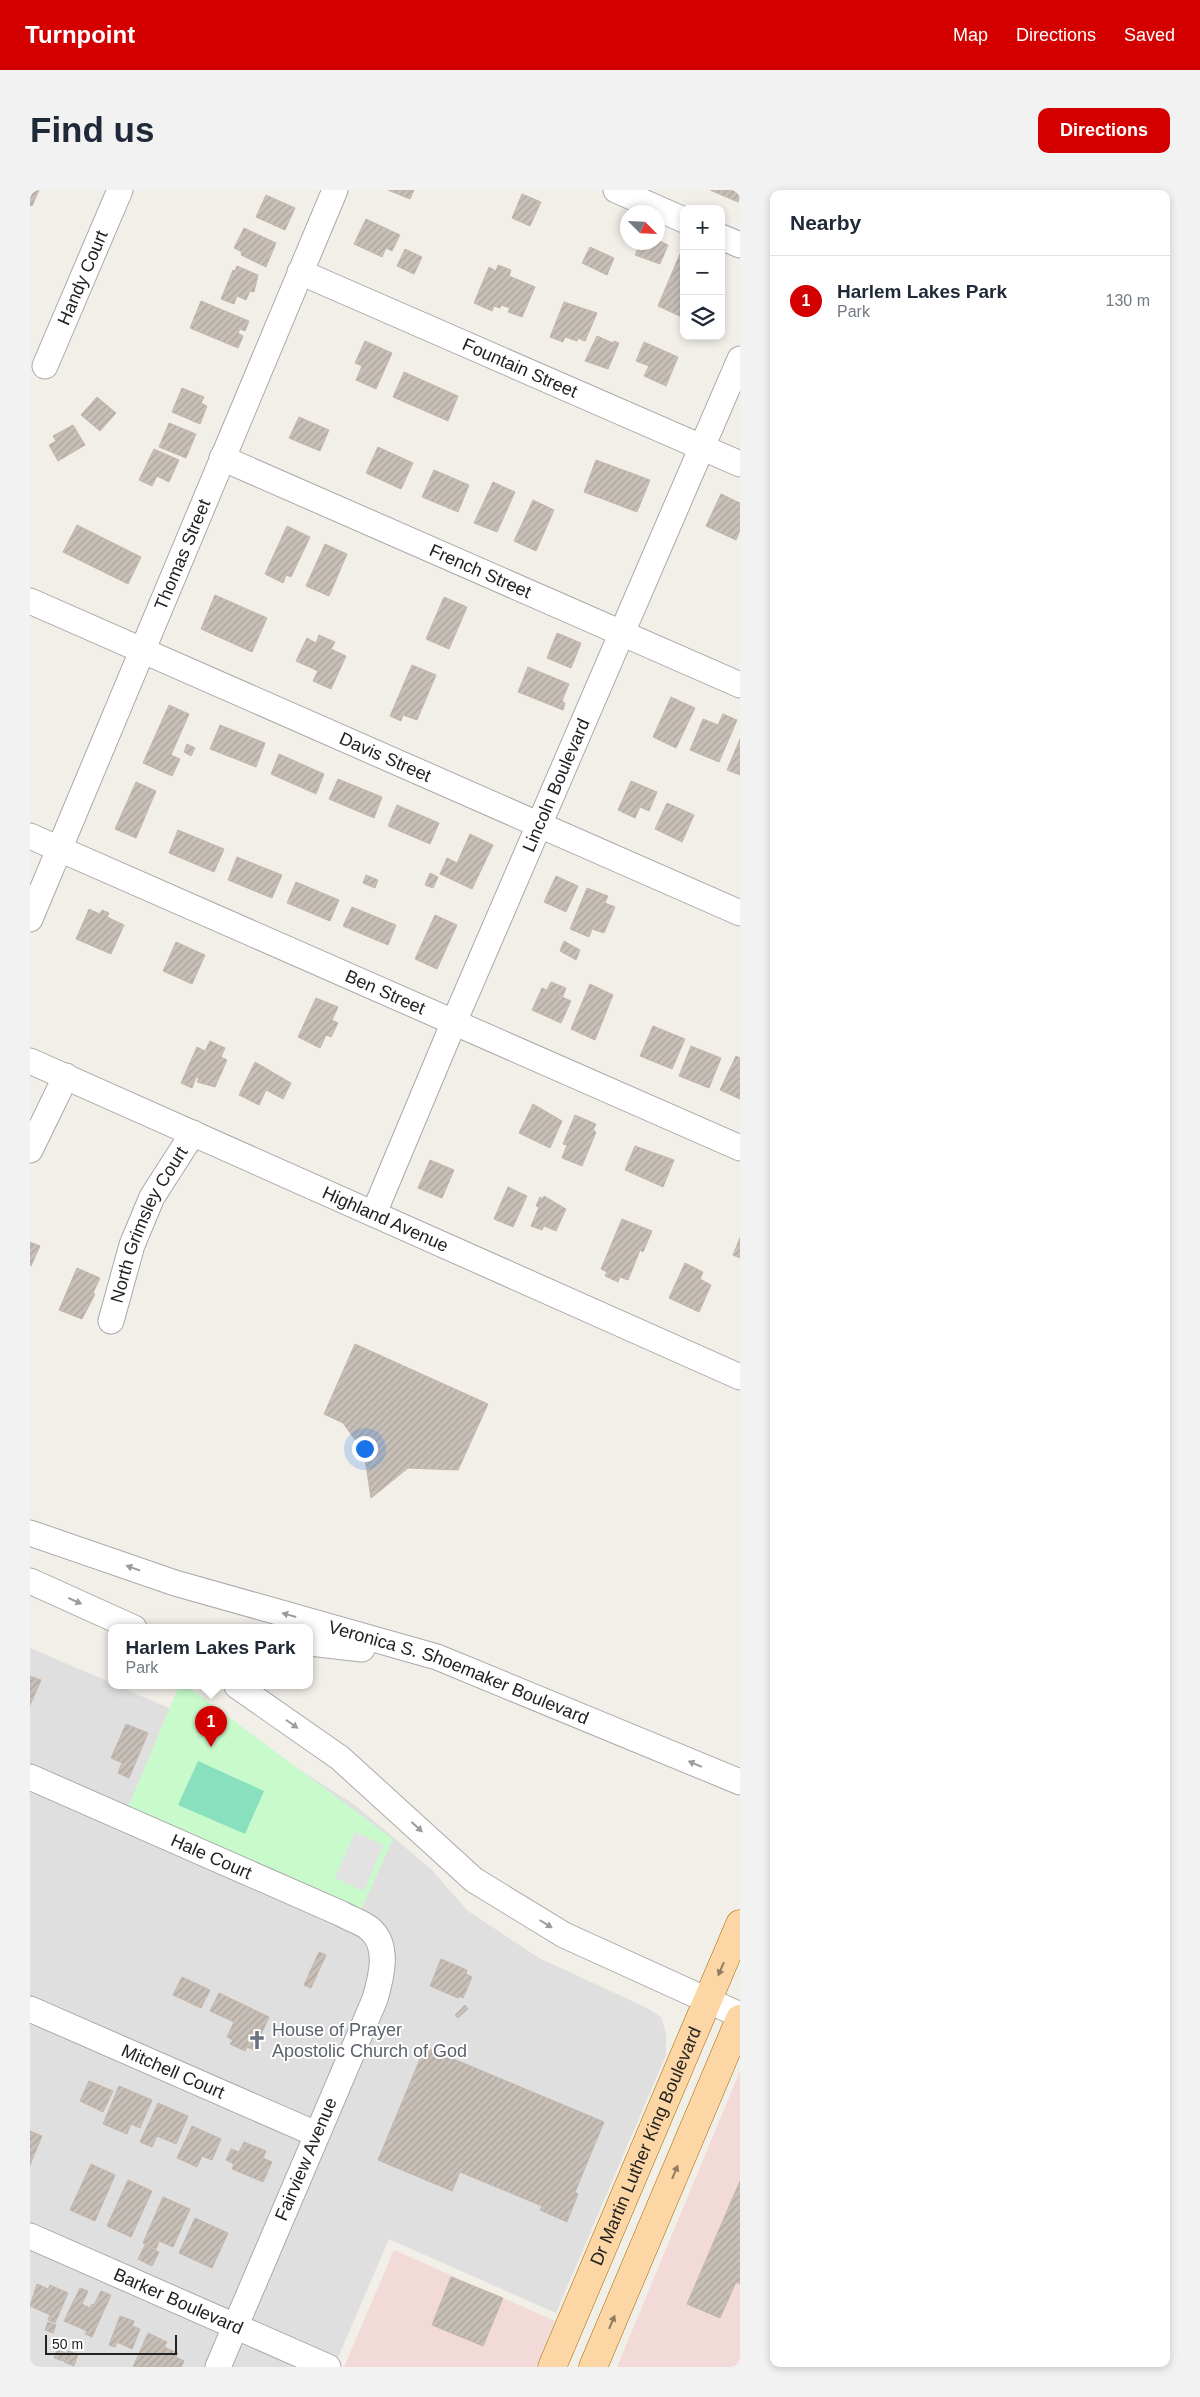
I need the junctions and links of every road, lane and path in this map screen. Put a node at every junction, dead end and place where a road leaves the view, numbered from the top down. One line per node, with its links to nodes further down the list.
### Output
1 (120, 190): 9 (street, Handy Court)
2 (335, 190): 7 (street, Thomas Street)
3 (616, 190): 4 (street)
4 (680, 218)
5 (725, 239): 6 (street)
6 (740, 245)
7 (300, 272): 10 (street, Fountain Street); 11 (street, Thomas Street)
8 (740, 359): 10 (street, Lincoln Boulevard)
9 (46, 366)
10 (702, 447): 12 (street, Fountain Street); 14 (street, Lincoln Boulevard)
11 (222, 458): 14 (street, French Street); 15 (street, Thomas Street)
12 (740, 464)
13 (30, 601): 15 (street, Davis Street)
14 (622, 633): 16 (street, French Street); 17 (street, Lincoln Boulevard)
15 (144, 651): 17 (street, Davis Street); 19 (street, Thomas Street)
16 (740, 685)
17 (539, 824): 20 (street, Davis Street); 22 (street, Lincoln Boulevard)
18 (30, 836): 19 (street, Ben Street)
19 (60, 849): 21 (street, Thomas Street); 22 (street, Ben Street)
20 (740, 913)
21 (30, 919)
22 (454, 1022): 26 (street, Ben Street); 28 (street, Lincoln Boulevard)
23 (30, 1061): 24 (street, Highland Avenue)
24 (66, 1076): 25 (street, Highland Avenue); 27 (street)
25 (193, 1133): 28 (street, Highland Avenue); 29 (street, North Grimsley Court)
26 (740, 1148)
27 (30, 1150)
28 (374, 1214): 30 (street, Highland Avenue)
29 (112, 1321)
30 (740, 1376)
31 (30, 1533): 35 (street, Veronica S. Shoemaker Boulevard, one-way to 31)
32 (30, 1581): 33 (street, one-way to 33)
33 (125, 1624)
34 (313, 1643): 35 (street)
35 (437, 1657): 39 (street, Veronica S. Shoemaker Boulevard, one-way to 35)
36 (246, 1689): 37 (street)
37 (264, 1695): 42 (street, one-way to 42)
38 (30, 1777): 41 (street, Hale Court)
39 (740, 1782)
40 (740, 1924): 42 (main road, Dr Martin Luther King Boulevard, one-way to 42)
41 (382, 1948): 46 (street, Fairview Avenue)
42 (708, 2000): 44 (street); 49 (main road, Dr Martin Luther King Boulevard)
43 (30, 2009): 46 (street, Mitchell Court)
44 (740, 2015)
45 (740, 2018): 52 (main road, Dr Martin Luther King Boulevard, one-way to 45)
46 (316, 2134): 48 (street, Fairview Avenue)
47 (30, 2236): 48 (street, Barker Boulevard)
48 (236, 2327): 50 (street, Fairview Avenue); 51 (street, Barker Boulevard)
49 (559, 2360)
50 (218, 2367)
51 (328, 2367)
52 (593, 2367)

